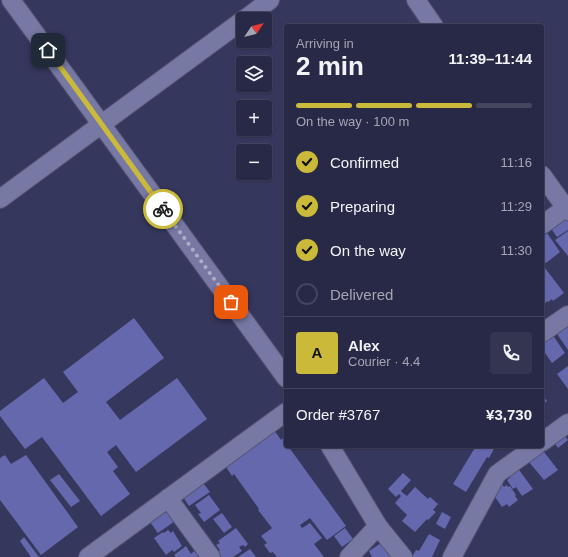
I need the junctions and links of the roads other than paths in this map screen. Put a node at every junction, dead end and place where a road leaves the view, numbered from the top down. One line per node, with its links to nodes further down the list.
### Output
1 (11, 0): 7 (street)
2 (270, 0): 4 (street)
3 (416, 0): 5 (street)
4 (254, 12)
5 (433, 24)
6 (236, 26): 7 (street)
7 (102, 125): 9 (street); 14 (street)
8 (544, 178): 10 (street)
9 (0, 199)
10 (567, 208): 11 (street)
11 (544, 224)
12 (568, 315): 13 (street)
13 (544, 333)
14 (284, 375)
15 (284, 413): 20 (street)
16 (568, 423): 17 (street)
17 (544, 441)
18 (331, 448): 21 (street)
19 (533, 448): 26 (street)
20 (168, 498): 22 (street); 23 (street)
21 (378, 526): 24 (street); 25 (street)
22 (88, 557)
23 (212, 557)
24 (349, 557)
25 (403, 557)
26 (452, 557)

